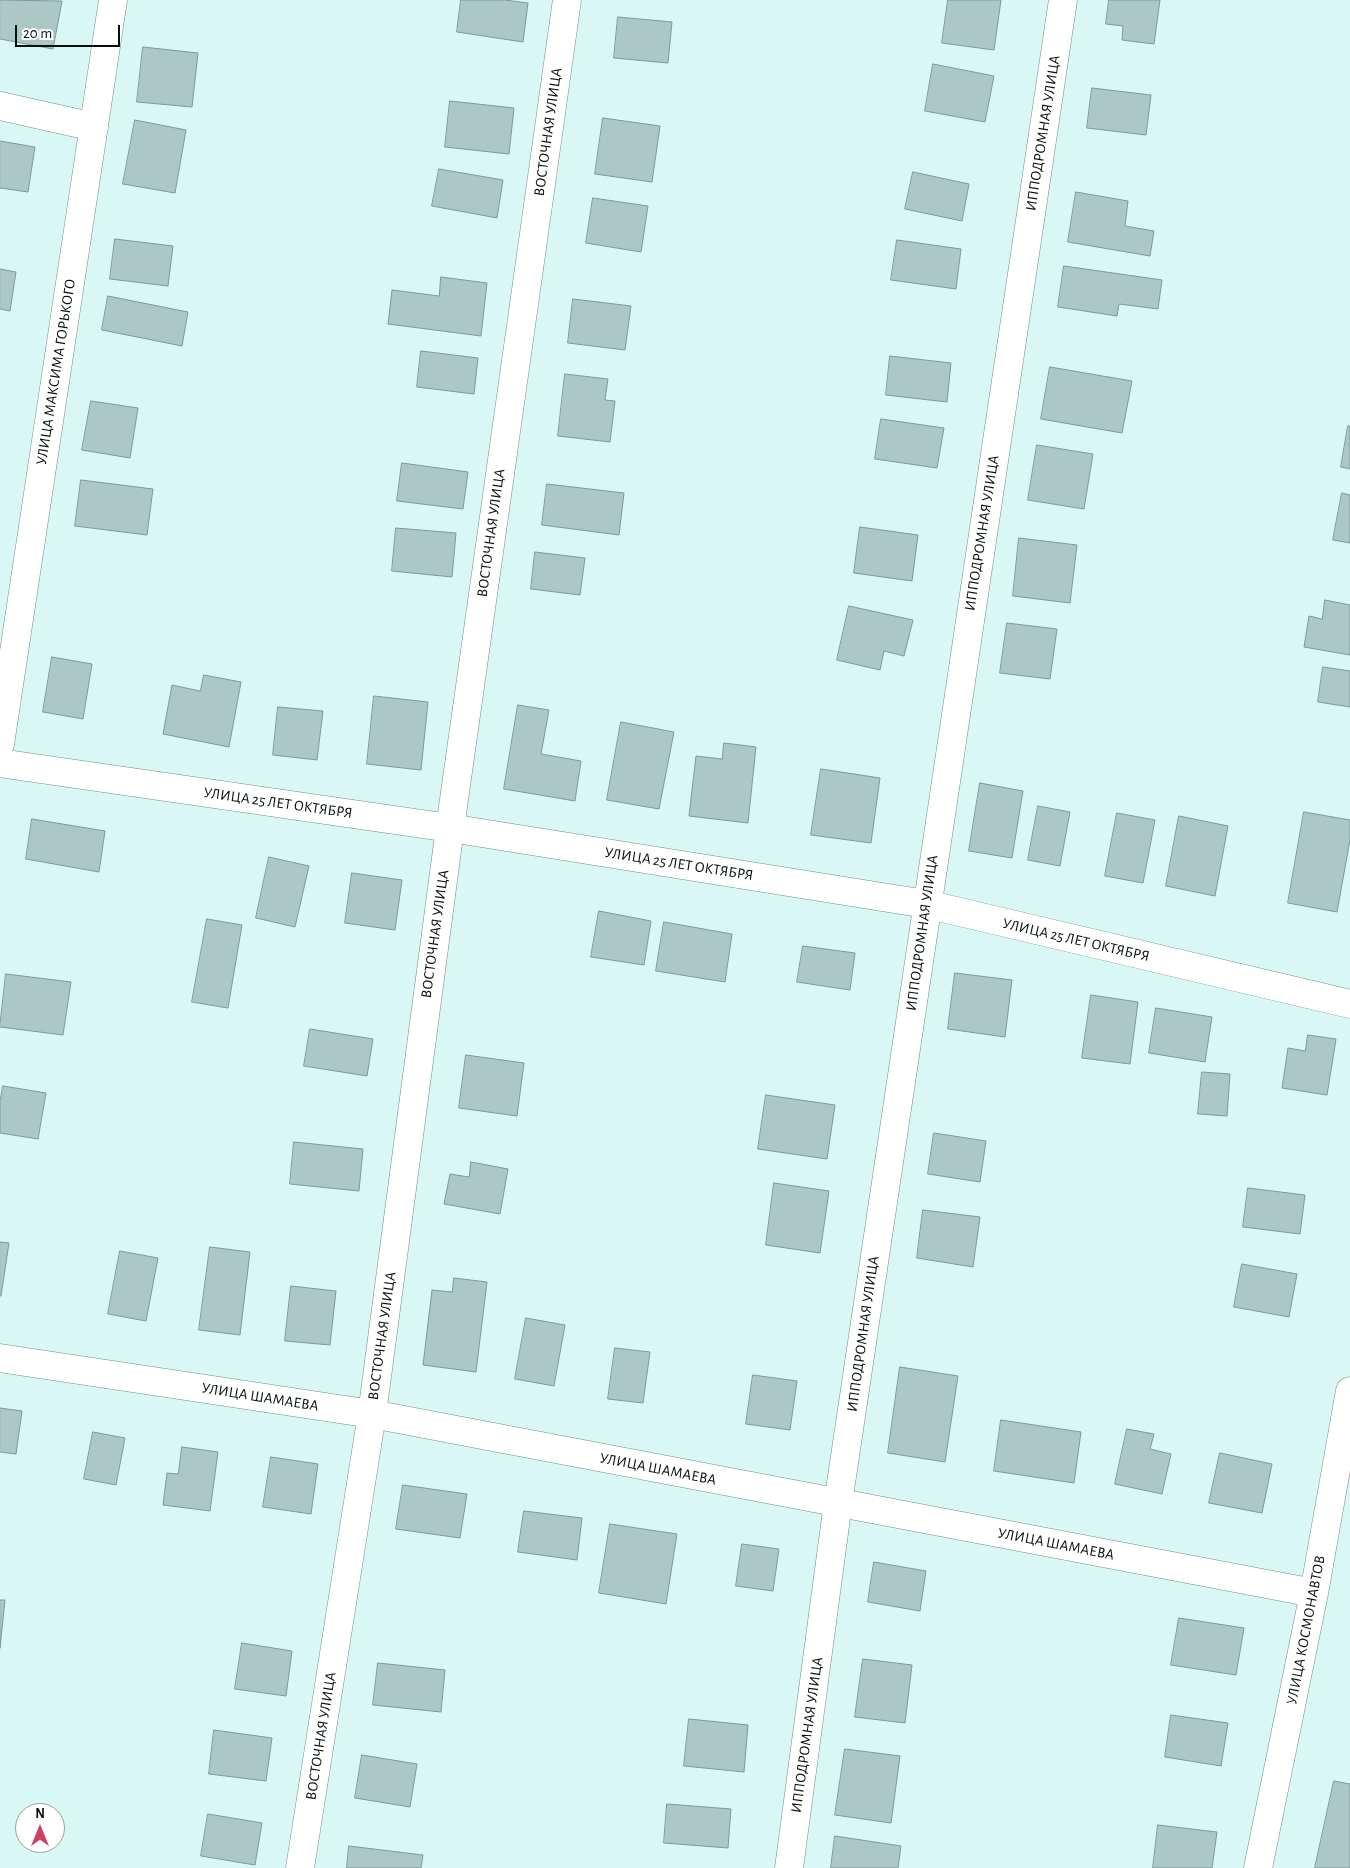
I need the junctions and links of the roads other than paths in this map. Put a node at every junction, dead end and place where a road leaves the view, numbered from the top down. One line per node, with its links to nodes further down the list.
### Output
1 (113, 0): 5 (street, УЛИЦА МАКСИМА ГОРЬКОГО)
2 (566, 0): 8 (street, ВОСТОЧНАЯ УЛИЦА)
3 (1062, 0): 9 (street, ИППОДРОМНАЯ УЛИЦА)
4 (0, 106): 5 (street)
5 (94, 127): 6 (street, УЛИЦА МАКСИМА ГОРЬКОГО)
6 (0, 744)
7 (0, 763): 8 (street, УЛИЦА 25 ЛЕТ ОКТЯБРЯ)
8 (450, 828): 9 (street, УЛИЦА 25 ЛЕТ ОКТЯБРЯ); 13 (street, ВОСТОЧНАЯ УЛИЦА)
9 (926, 904): 10 (street, УЛИЦА 25 ЛЕТ ОКТЯБРЯ); 14 (street, ИППОДРОМНАЯ УЛИЦА)
10 (1350, 1004)
11 (0, 1358): 13 (street, УЛИЦА ШАМАЕВА)
12 (1350, 1391): 15 (street, УЛИЦА КОСМОНАВТОВ)
13 (372, 1414): 14 (street, УЛИЦА ШАМАЕВА); 16 (street, ВОСТОЧНАЯ УЛИЦА)
14 (838, 1503): 15 (street, УЛИЦА ШАМАЕВА); 17 (street, ИППОДРОМНАЯ УЛИЦА)
15 (1314, 1593): 18 (street, УЛИЦА КОСМОНАВТОВ)
16 (300, 1868)
17 (789, 1868)
18 (1258, 1868)

